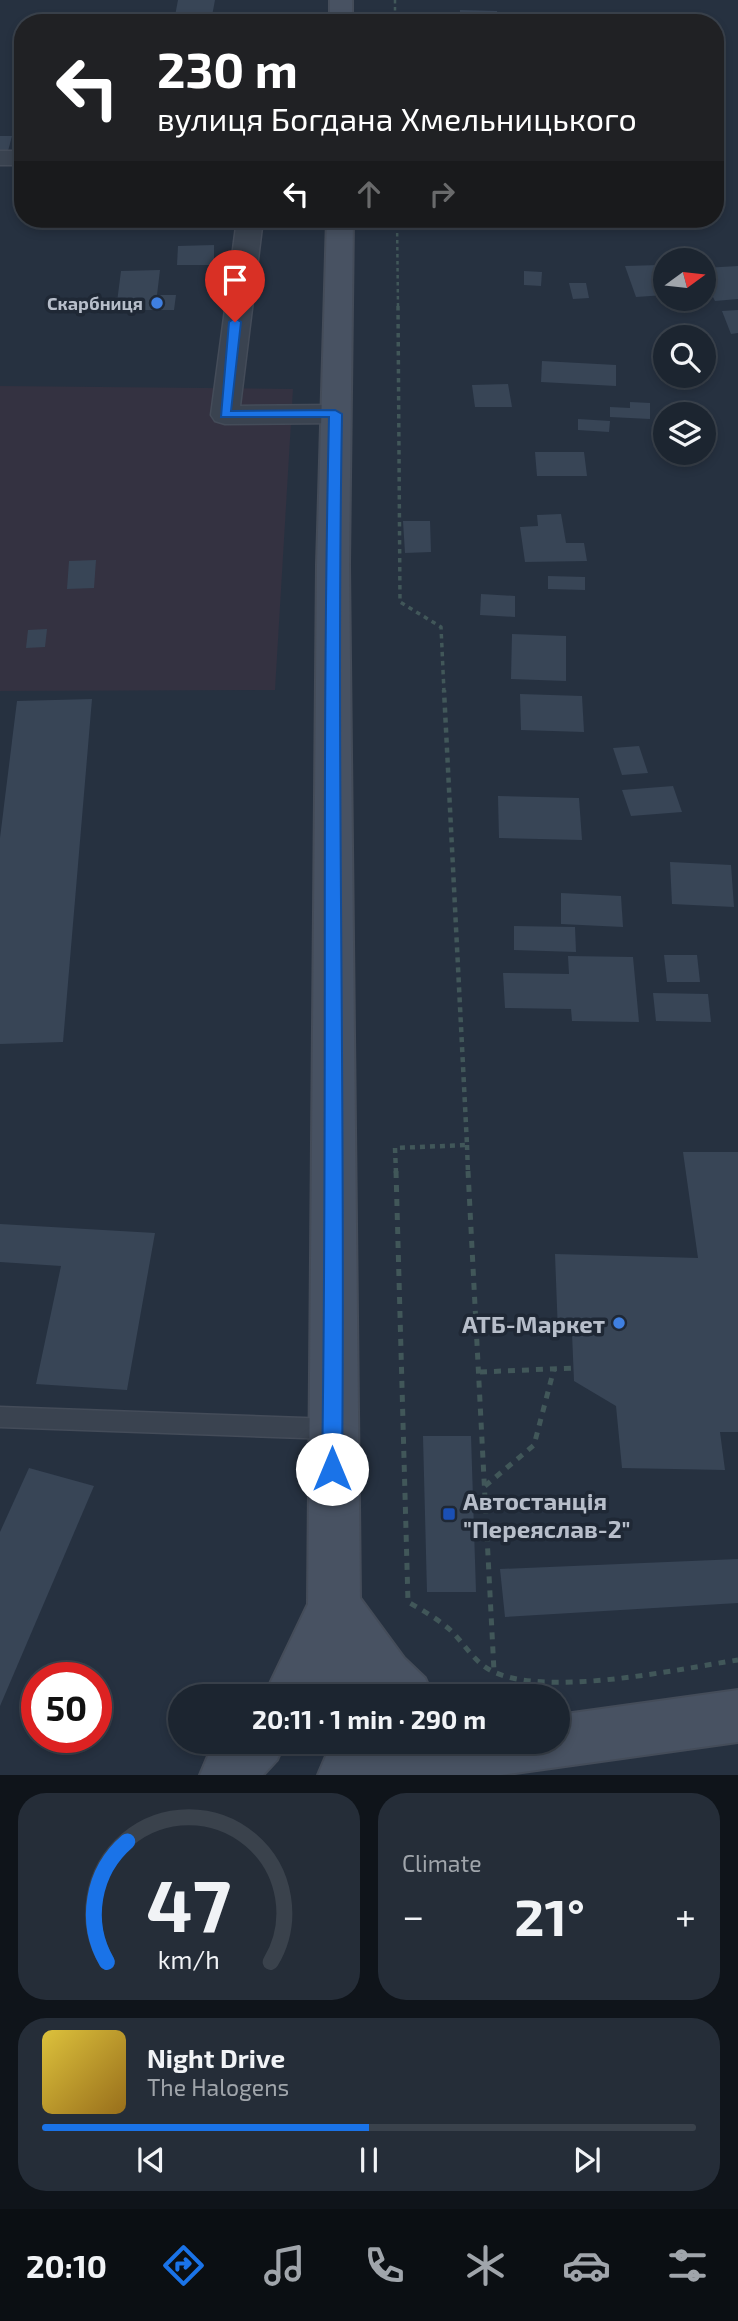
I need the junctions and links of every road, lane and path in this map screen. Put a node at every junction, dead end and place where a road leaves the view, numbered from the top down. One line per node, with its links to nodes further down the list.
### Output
1 (249, 228): 4 (street)
2 (340, 228): 4 (main road)
3 (397, 228): 5 (path)
4 (335, 414): 10 (main road)
5 (467, 1145): 8 (path); 14 (path)
6 (573, 1368): 7 (path)
7 (554, 1369): 8 (path); 11 (path)
8 (480, 1372): 11 (path)
9 (0, 1417): 10 (lane)
10 (332, 1429): 12 (main road)
11 (484, 1486): 14 (path)
12 (334, 1604): 15 (main road); 16 (main road); 17 (main road)
13 (738, 1660): 14 (path)
14 (494, 1672)
15 (297, 1684)
16 (343, 1684)
17 (393, 1684)
18 (738, 1716): 19 (main road)
19 (570, 1743)
20 (246, 1754): 23 (main road)
21 (487, 1754): 22 (main road)
22 (353, 1766)
23 (227, 1775)

